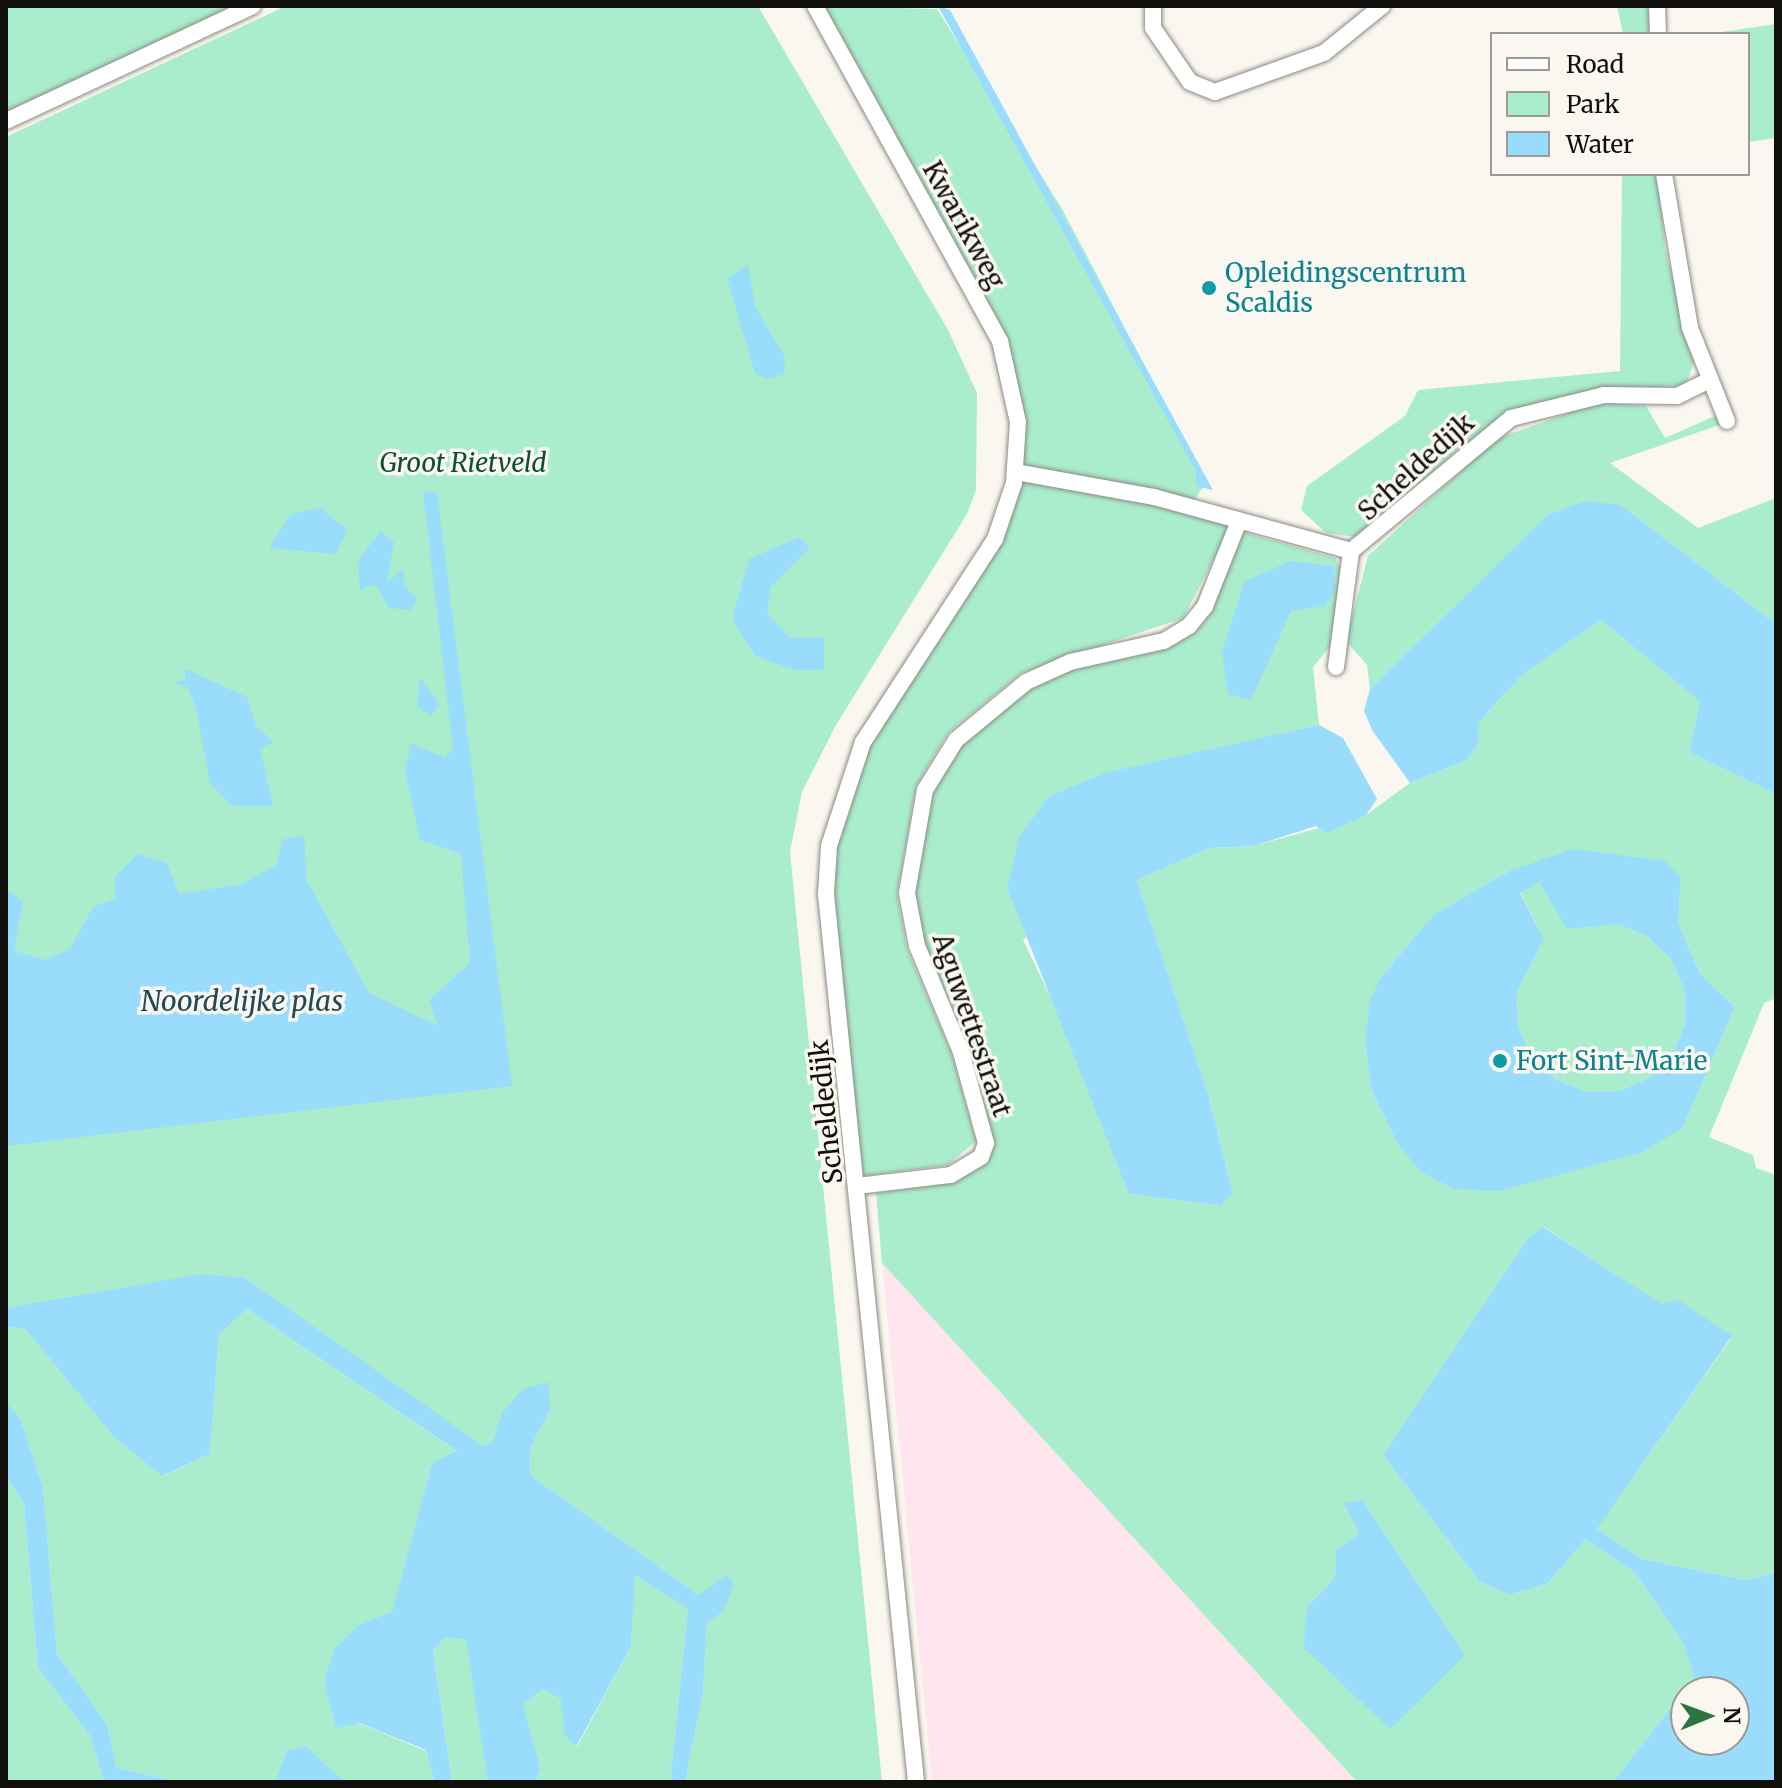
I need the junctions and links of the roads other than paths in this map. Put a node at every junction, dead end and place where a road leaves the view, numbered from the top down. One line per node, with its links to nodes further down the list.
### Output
1 (253, 6): 7 (street)
2 (815, 6): 11 (street, Kwarikweg)
3 (1153, 6): 4 (street)
4 (1382, 6)
5 (1657, 6): 6 (street)
6 (1658, 32)
7 (6, 121)
8 (1664, 176): 9 (street)
9 (1708, 381): 10 (street); 13 (street, Scheldedijk)
10 (1727, 421)
11 (1015, 478): 12 (street, Scheldedijk); 15 (street, Scheldedijk)
12 (1239, 521): 13 (street, Scheldedijk); 15 (street, Aguwettestraat)
13 (1351, 551): 14 (street)
14 (1336, 667)
15 (857, 1186): 16 (street, Scheldedijk)
16 (916, 1782)

